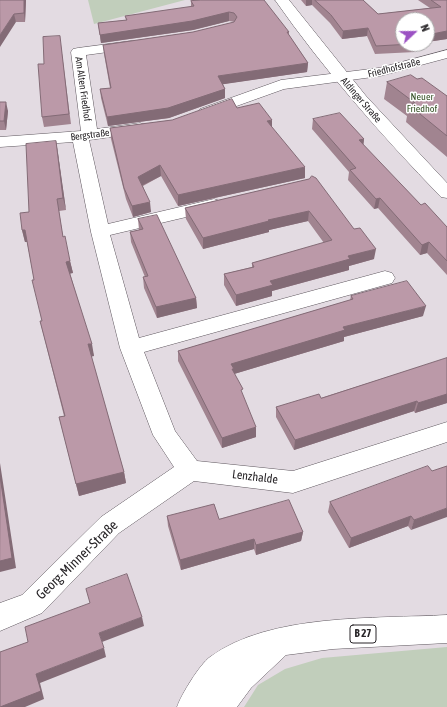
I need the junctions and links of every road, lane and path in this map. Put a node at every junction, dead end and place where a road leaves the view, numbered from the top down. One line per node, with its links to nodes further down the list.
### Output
1 (282, 0): 4 (main road, Aldinger Straße)
2 (143, 43): 7 (main road, Am Alten Friedhof)
3 (447, 54): 4 (main road, Friedhofstraße)
4 (341, 77): 5 (main road); 9 (main road, Aldinger Straße)
5 (192, 117)
6 (157, 126): 7 (main road, Bergstraße)
7 (85, 136): 8 (main road, Bergstraße); 11 (main road)
8 (0, 142)
9 (447, 192)
10 (232, 201): 11 (main road)
11 (100, 232): 13 (main road)
12 (385, 278): 13 (main road)
13 (132, 348): 15 (main road)
14 (447, 432): 15 (main road, Lenzhalde)
15 (190, 470): 16 (main road, Georg-Minner-Straße)
16 (0, 616)
17 (447, 629): 18 (main road, B 27)
18 (279, 642): 19 (main road, B 27); 20 (main road)
19 (192, 707)
20 (218, 707)

